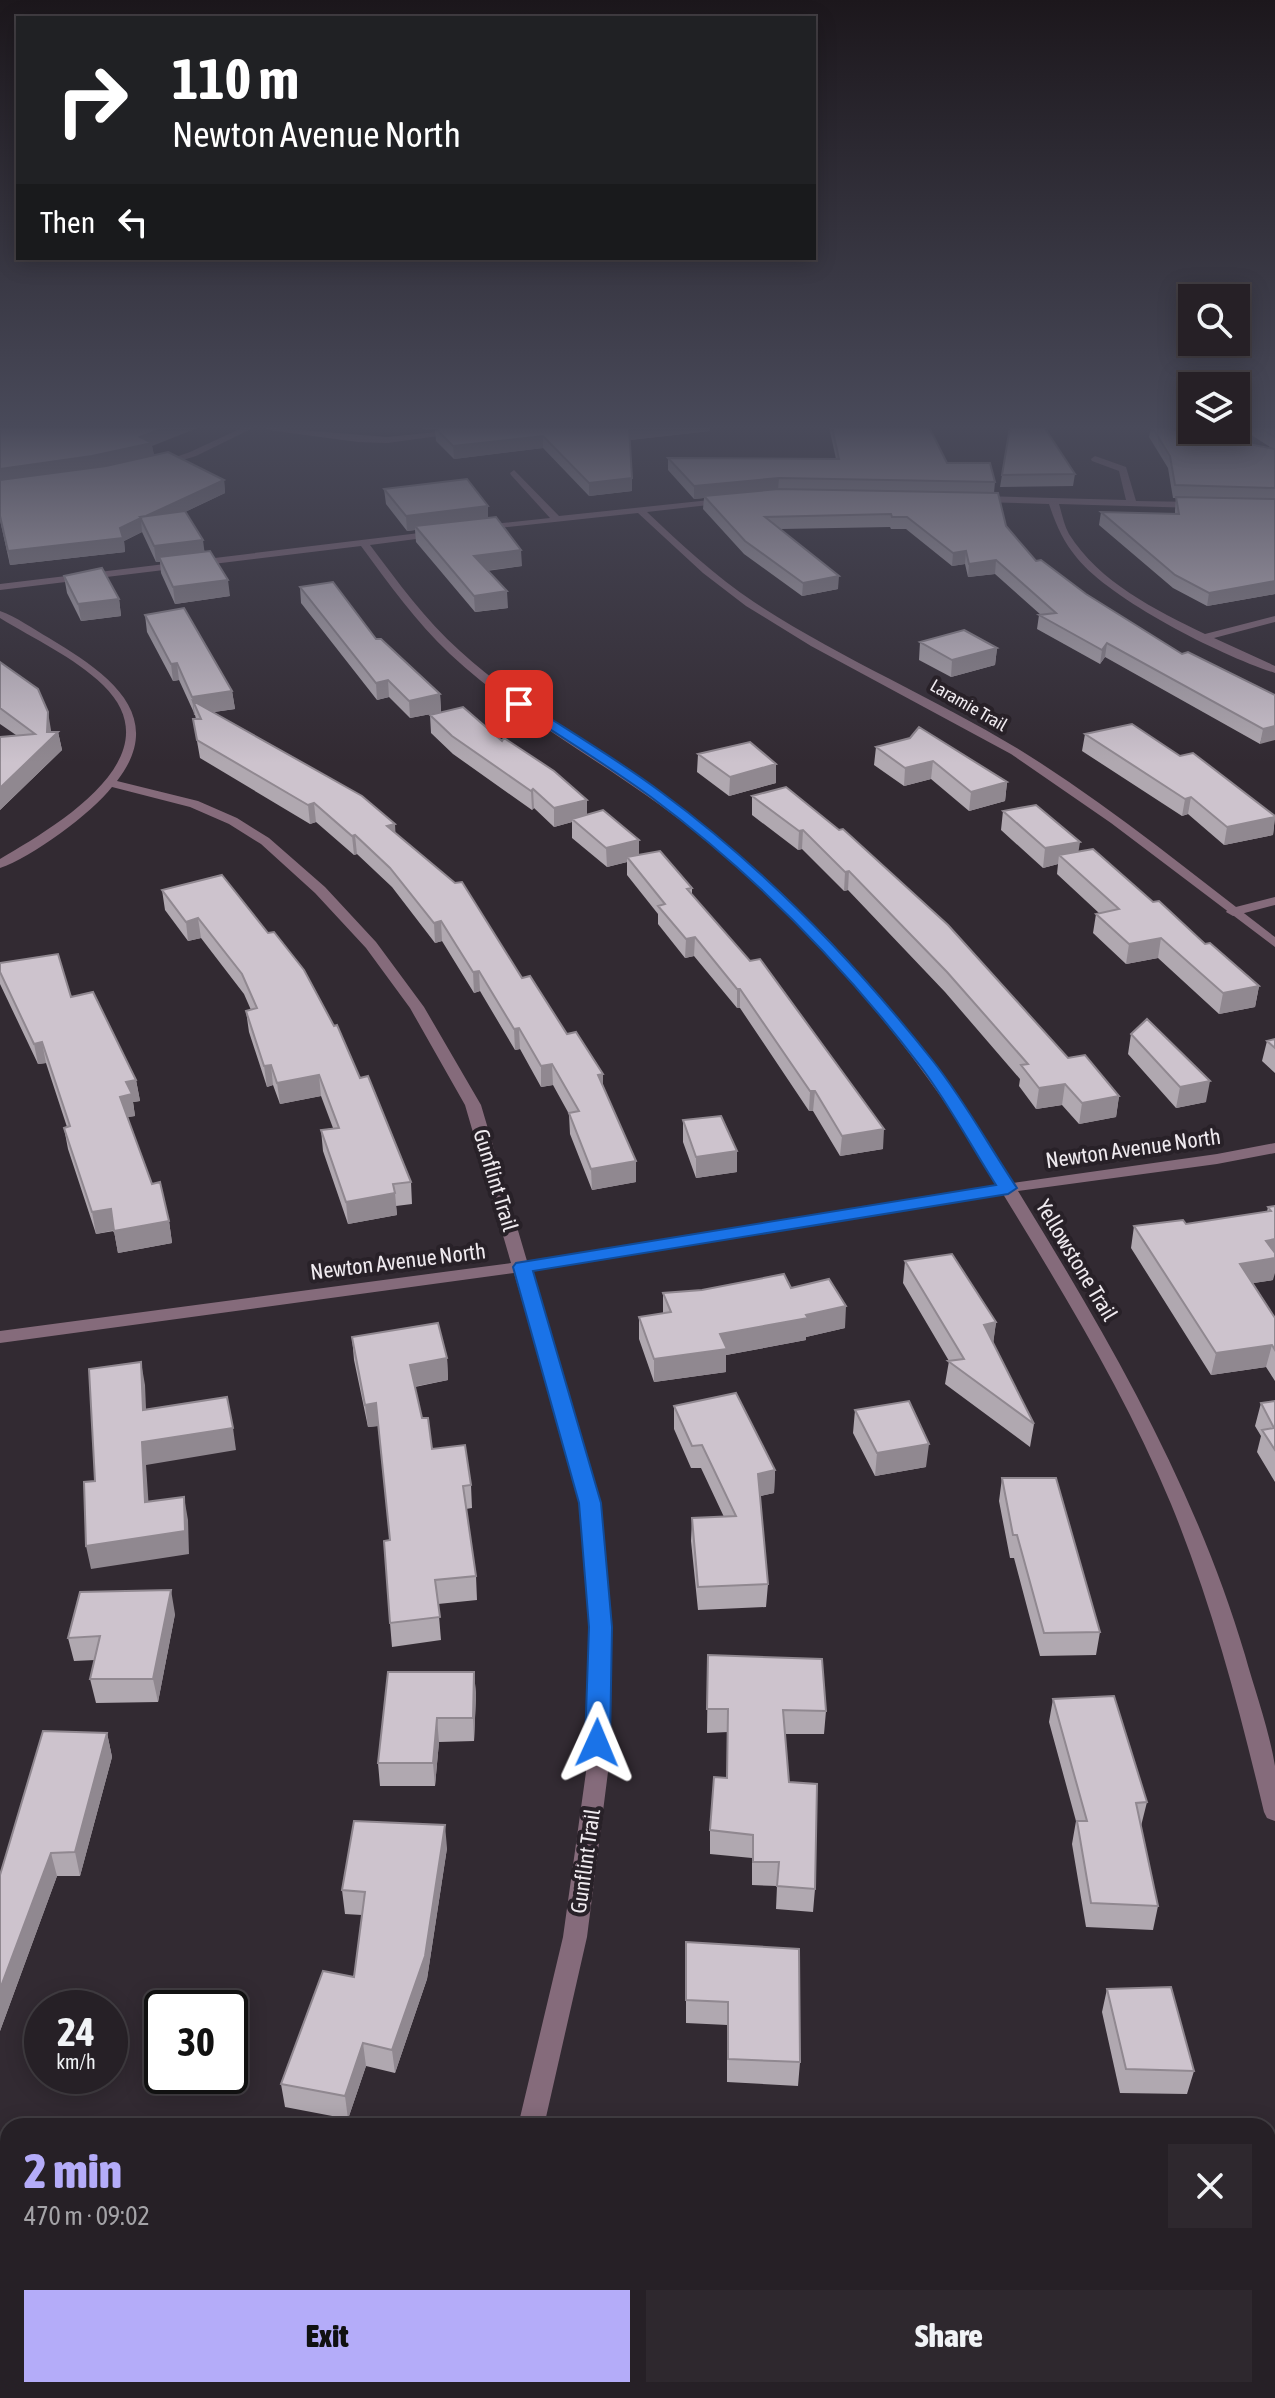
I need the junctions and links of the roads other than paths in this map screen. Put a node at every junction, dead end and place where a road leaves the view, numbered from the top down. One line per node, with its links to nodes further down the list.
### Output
1 (395, 539): 4 (street)
2 (669, 539): 13 (street, Laramie Trail)
3 (1067, 539): 8 (street)
4 (364, 543): 5 (street); 16 (street, Yellowstone Trail)
5 (0, 587)
6 (0, 614): 10 (street)
7 (1275, 619): 8 (street)
8 (1206, 637): 9 (street)
9 (1275, 670)
10 (111, 783): 11 (street); 17 (street, Gunflint Trail)
11 (0, 864)
12 (1275, 901): 13 (street)
13 (1233, 912): 14 (street, Laramie Trail)
14 (1275, 943)
15 (1275, 1148): 16 (street, Newton Avenue North)
16 (1008, 1188): 17 (street, Newton Avenue North); 19 (street, Yellowstone Trail)
17 (523, 1267): 18 (street, Newton Avenue North); 20 (street, Gunflint Trail)
18 (0, 1337)
19 (1275, 1812)
20 (533, 2118)

